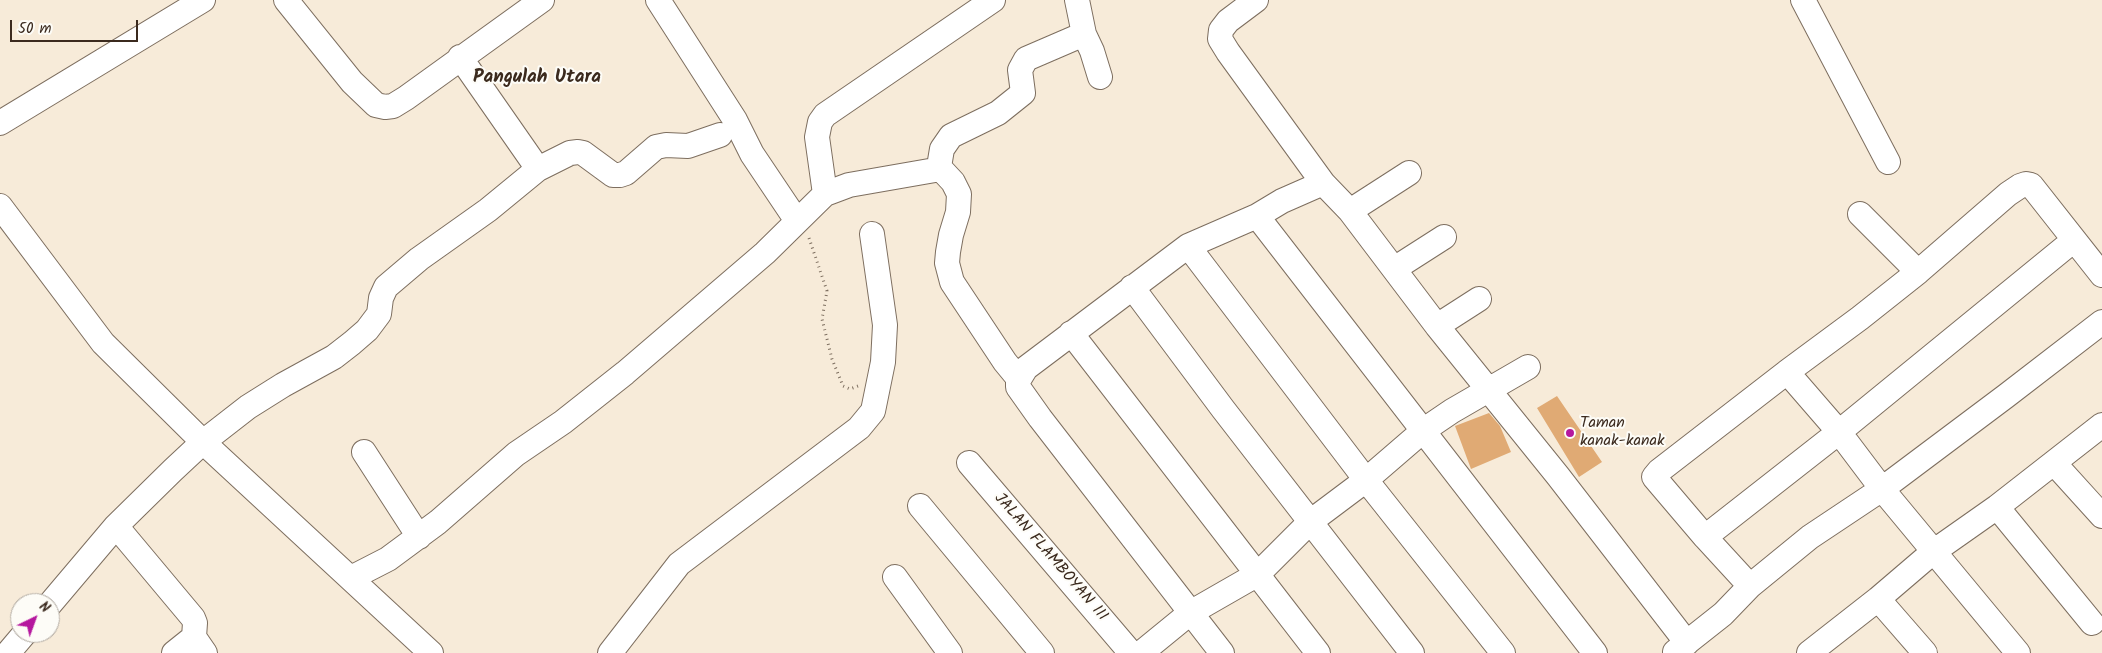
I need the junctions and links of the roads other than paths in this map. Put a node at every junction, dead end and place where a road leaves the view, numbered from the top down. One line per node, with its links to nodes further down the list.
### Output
1 (203, 0): 12 (street)
2 (286, 0): 10 (street)
3 (542, 0): 10 (street)
4 (658, 0): 24 (street)
5 (993, 0): 19 (street)
6 (1077, 0): 9 (street)
7 (1256, 0): 18 (street)
8 (1803, 0): 14 (street)
9 (1084, 34): 11 (street); 15 (street)
10 (460, 58): 16 (street)
11 (1100, 77)
12 (0, 124)
13 (720, 135): 16 (street)
14 (1888, 162)
15 (939, 167): 19 (street); 37 (street)
16 (538, 169): 44 (street)
17 (1409, 173): 21 (street)
18 (1323, 183): 21 (street); 23 (street)
19 (825, 194): 24 (street)
20 (0, 206): 44 (street)
21 (1350, 211): 29 (street)
22 (1860, 214): 30 (street)
23 (1257, 216): 28 (street); 42 (street)
24 (797, 221): 55 (street)
25 (872, 234): 73 (street)
26 (1444, 237): 29 (street)
27 (2074, 240): 30 (street); 31 (street); 43 (street)
28 (1188, 246): 32 (street); 48 (street)
29 (1394, 269): 35 (street)
30 (1918, 272): 39 (street)
31 (2102, 274)
32 (1132, 287): 36 (street); 53 (street)
33 (1478, 299): 35 (street)
34 (2102, 322): 49 (street)
35 (1437, 326): 40 (street)
36 (1070, 333): 37 (street); 58 (street)
37 (1007, 363): 64 (street)
38 (1528, 367): 40 (street)
39 (1787, 372): 43 (street); 56 (street)
40 (1487, 390): 42 (street); 68 (street)
41 (2102, 425): 47 (street)
42 (1424, 430): 48 (street); 82 (street)
43 (1839, 432): 49 (street); 56 (street)
44 (203, 442): 54 (street); 60 (street)
45 (364, 452): 55 (street)
46 (969, 463): 76 (street, JALAN FLAMBOYAN III)
47 (2054, 463): 51 (street); 52 (street)
48 (1366, 480): 53 (street); 81 (street)
49 (1882, 488): 57 (street); 61 (street)
50 (920, 506): 75 (street)
51 (1997, 507): 57 (street); 65 (street)
52 (2102, 516)
53 (1310, 522): 58 (street); 80 (street)
54 (116, 526): 62 (street); 67 (street)
55 (419, 537): 60 (street)
56 (1705, 537): 61 (street)
57 (1934, 552): 63 (street); 84 (street)
58 (1258, 574): 64 (street); 79 (street)
59 (895, 577): 74 (street)
60 (351, 578): 72 (street)
61 (1750, 586): 68 (street)
62 (59, 593)
63 (1878, 599): 69 (street); 83 (street)
64 (1190, 613): 77 (street); 78 (street)
65 (2092, 623)
66 (16, 643): 70 (street)
67 (199, 645): 71 (street)
68 (1680, 648)
69 (1819, 650)
70 (8, 653)
71 (174, 653)
72 (430, 653)
73 (610, 653)
74 (950, 653)
75 (1042, 653)
76 (1131, 653)
77 (1141, 653)
78 (1222, 653)
79 (1318, 653)
80 (1412, 653)
81 (1503, 653)
82 (1595, 653)
83 (1925, 653)
84 (2018, 653)

